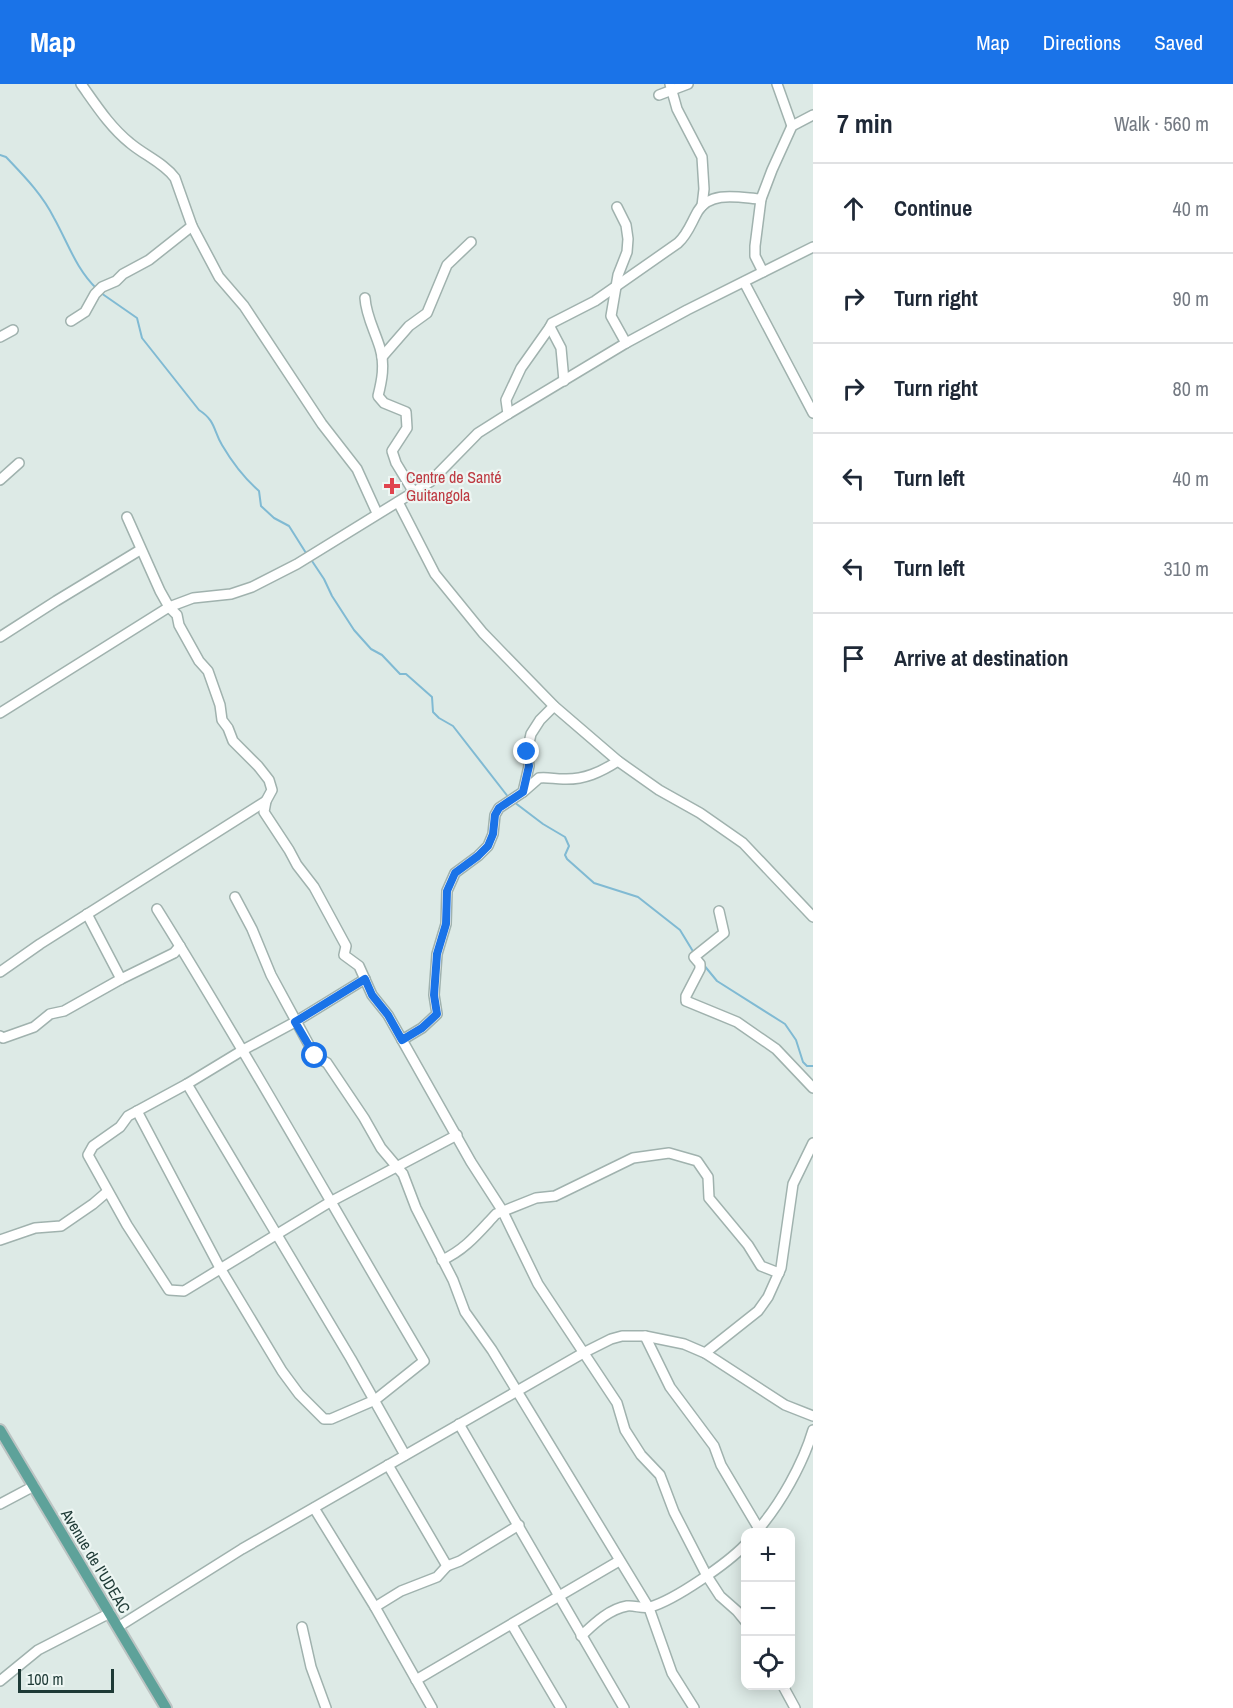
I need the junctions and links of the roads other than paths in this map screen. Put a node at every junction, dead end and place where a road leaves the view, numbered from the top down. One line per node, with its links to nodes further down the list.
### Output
1 (81, 84): 11 (street)
2 (688, 84): 4 (street)
3 (777, 84): 7 (street)
4 (672, 87): 5 (street); 10 (street)
5 (659, 95)
6 (813, 115): 7 (street)
7 (792, 126): 8 (street)
8 (761, 199): 10 (street); 14 (street)
9 (617, 207): 16 (street)
10 (702, 207): 16 (street)
11 (192, 226): 18 (street); 31 (street)
12 (471, 242): 23 (street)
13 (813, 247): 14 (street)
14 (763, 272): 15 (street)
15 (744, 282): 22 (street); 25 (street)
16 (616, 286): 19 (street); 22 (street)
17 (364, 298): 23 (street)
18 (71, 321)
19 (550, 327): 24 (street); 26 (street)
20 (13, 330): 21 (street)
21 (0, 337)
22 (626, 343): 24 (street)
23 (382, 357): 29 (street)
24 (564, 381): 26 (street)
25 (813, 413)
26 (508, 414): 29 (street)
27 (19, 463): 28 (street)
28 (0, 480)
29 (413, 491): 30 (street)
30 (398, 502): 31 (street); 36 (street)
31 (377, 513): 34 (street)
32 (127, 517): 33 (street)
33 (140, 550): 34 (street); 35 (street)
34 (169, 607): 37 (street); 40 (street)
35 (0, 637)
36 (554, 706): 38 (street); 39 (street)
37 (0, 713)
38 (618, 760): 39 (street); 45 (street)
39 (523, 792): 52 (street)
40 (266, 801): 44 (street); 49 (street)
41 (235, 897): 50 (street)
42 (158, 909): 46 (street)
43 (719, 911): 55 (street)
44 (87, 914): 47 (street); 48 (street)
45 (813, 917)
46 (180, 946): 48 (street); 53 (street)
47 (0, 972)
48 (121, 979): 51 (street)
49 (365, 979): 50 (street); 52 (street)
50 (295, 1022): 53 (street); 59 (street)
51 (0, 1036)
52 (402, 1040): 57 (street)
53 (243, 1050): 54 (street); 61 (street)
54 (187, 1084): 56 (street); 63 (street)
55 (813, 1088)
56 (136, 1111): 60 (street); 66 (street)
57 (457, 1135): 59 (street); 62 (street)
58 (813, 1143): 67 (street)
59 (396, 1167): 61 (street); 65 (street)
60 (107, 1192): 64 (street); 66 (street)
61 (330, 1202): 63 (street); 72 (street)
62 (501, 1210): 65 (street); 67 (street); 69 (street)
63 (276, 1235): 66 (street); 72 (street)
64 (0, 1240)
65 (442, 1260): 71 (street)
66 (220, 1268): 72 (street)
67 (779, 1273): 70 (street)
68 (645, 1336): 69 (street); 70 (street); 84 (street)
69 (585, 1352): 71 (street); 89 (street)
70 (705, 1353): 73 (street)
71 (516, 1391): 74 (street); 87 (street)
72 (375, 1400): 78 (street)
73 (813, 1416)
74 (459, 1424): 78 (street); 83 (street)
75 (0, 1430): 80 (main road, Avenue de I'UDEAC)
76 (813, 1430): 77 (street)
77 (810, 1448): 85 (street)
78 (405, 1455): 79 (street)
79 (388, 1465): 82 (street); 88 (street)
80 (34, 1486): 81 (street); 93 (main road, Avenue de I'UDEAC)
81 (0, 1504)
82 (314, 1508): 91 (street); 96 (street)
83 (519, 1525): 88 (street); 90 (street)
84 (755, 1528)
85 (759, 1528)
86 (741, 1548): 89 (street)
87 (619, 1561): 90 (street); 92 (street)
88 (447, 1566): 91 (street)
89 (707, 1576): 92 (street); 94 (street)
90 (558, 1598): 95 (street); 98 (street)
91 (375, 1607): 100 (street)
92 (649, 1608): 98 (street); 107 (street)
93 (110, 1613): 96 (main road, Avenue de I'UDEAC); 99 (street)
94 (741, 1616)
95 (512, 1625): 100 (street); 105 (street)
96 (118, 1627): 102 (main road, Avenue de I'UDEAC)
97 (302, 1627): 103 (street)
98 (581, 1636): 106 (street)
99 (2, 1676)
100 (416, 1680): 104 (street)
101 (785, 1690): 108 (street)
102 (165, 1708)
103 (326, 1708)
104 (432, 1708)
105 (561, 1708)
106 (624, 1708)
107 (694, 1708)
108 (795, 1708)

